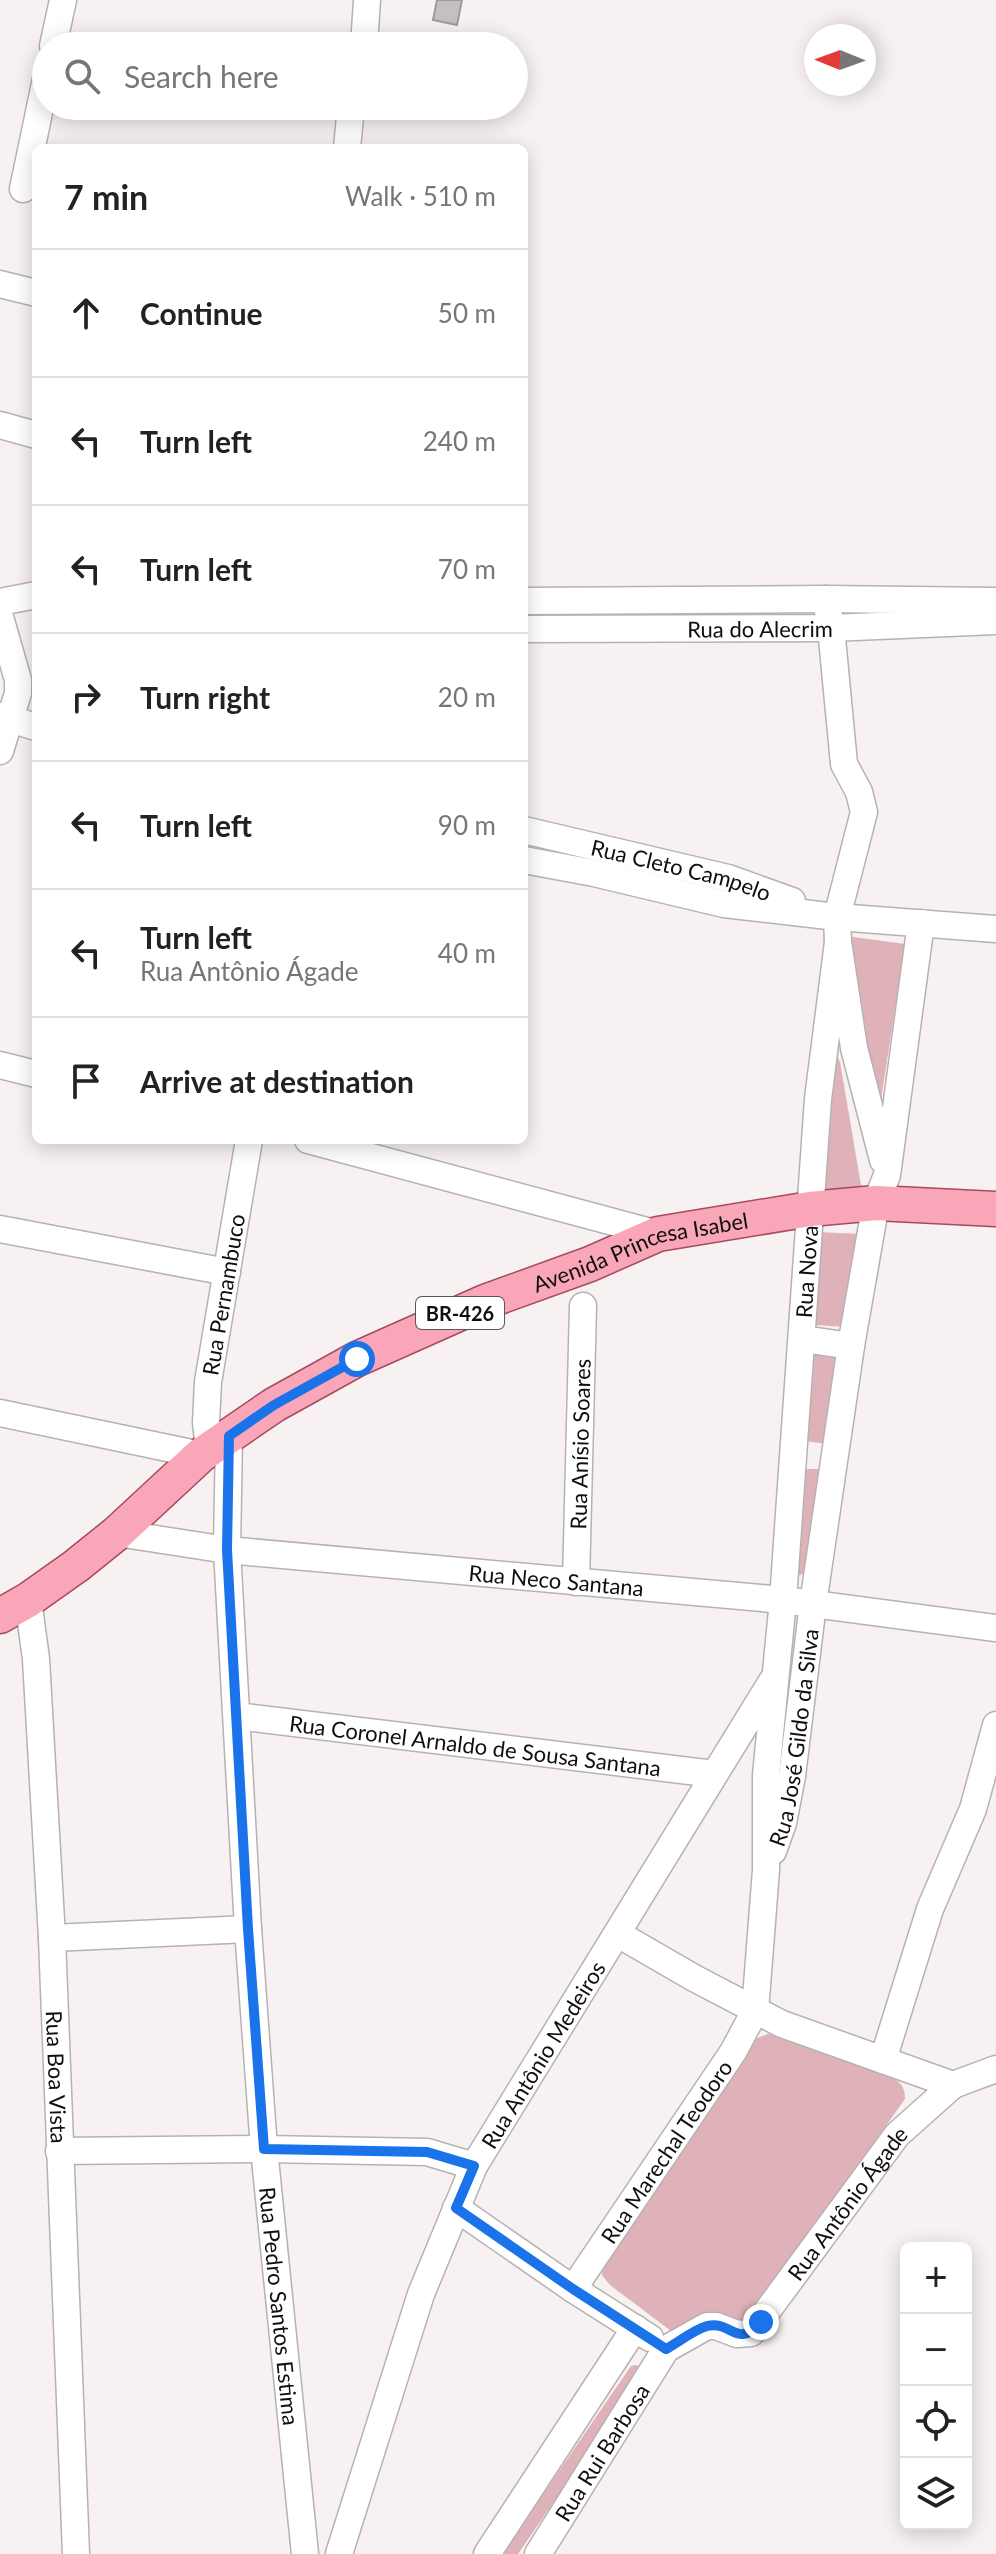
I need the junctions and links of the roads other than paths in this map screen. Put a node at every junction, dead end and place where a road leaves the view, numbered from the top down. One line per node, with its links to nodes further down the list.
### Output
1 (63, 0): 3 (street)
2 (367, 0): 4 (street)
3 (56, 32)
4 (365, 32)
5 (36, 120): 8 (street)
6 (350, 120): 7 (street)
7 (347, 144)
8 (20, 188)
9 (0, 284): 10 (street)
10 (32, 292)
11 (0, 425): 12 (street)
12 (32, 434)
13 (32, 593): 18 (street)
14 (826, 599): 15 (street, Rua do Alecrim); 17 (street, Rua do Alecrim); 21 (street, Rua Nova)
15 (559, 600): 16 (street, Rua do Alecrim); 23 (street)
16 (528, 601)
17 (996, 601)
18 (0, 602)
19 (0, 617): 24 (street)
20 (996, 621): 21 (street, Rua do Alecrim)
21 (831, 628): 23 (street, Rua do Alecrim); 31 (street, Rua Nova)
22 (528, 629): 23 (street, Rua do Alecrim)
23 (562, 629)
24 (4, 718): 25 (street); 26 (street)
25 (32, 726)
26 (0, 751)
27 (528, 831): 31 (street, Rua Cleto Campelo)
28 (528, 861): 31 (street, Rua Cleto Campelo)
29 (921, 923): 30 (street, Rua Cleto Campelo); 31 (street, Rua Cleto Campelo); 36 (street, Rua Nova)
30 (996, 929)
31 (837, 930): 36 (street, Rua Nova); 37 (street, Rua Nova)
32 (0, 1065): 33 (street)
33 (32, 1073)
34 (248, 1144): 41 (street, Rua Pernambuco)
35 (323, 1144): 40 (street)
36 (881, 1189): 37 (main road, Avenida Princesa Isabel / BR-426); 38 (main road, Avenida Princesa Isabel / BR-426); 44 (street, Rua Nova)
37 (810, 1209): 40 (main road, Avenida Princesa Isabel / BR-426); 43 (street, Rua Nova)
38 (996, 1209)
39 (0, 1229): 41 (street)
40 (658, 1234): 46 (main road, Avenida Princesa Isabel / BR-426)
41 (227, 1272): 46 (street, Rua Pernambuco)
42 (583, 1306): 51 (street, Rua Anísio Soares)
43 (803, 1339): 44 (street); 47 (street, Rua Nova)
44 (851, 1346): 48 (street, Rua Nova)
45 (0, 1413): 46 (street)
46 (213, 1447): 49 (main road, Avenida Princesa Isabel / BR-426); 50 (street, Rua Pedro Santos Estima)
47 (794, 1458): 48 (street); 52 (street, Rua Nova)
48 (835, 1461): 53 (street, Rua Nova)
49 (117, 1533): 50 (street, Rua Neco Santana); 54 (main road, Avenida Princesa Isabel / BR-426)
50 (227, 1550): 51 (street, Rua Neco Santana); 57 (street, Rua Pedro Santos Estima)
51 (576, 1582): 52 (street, Rua Neco Santana)
52 (783, 1600): 53 (street, Rua Neco Santana); 56 (street, Rua José Gildo da Silva)
53 (813, 1604): 55 (street, Rua Neco Santana); 59 (street, Rua José Gildo da Silva)
54 (14, 1608): 65 (street, Rua Boa Vista)
55 (996, 1628)
56 (775, 1676): 58 (street, Rua José Gildo da Silva); 61 (street, Rua Antônio Medeiros)
57 (237, 1716): 61 (street, Rua Coronel Arnaldo de Sousa Santana); 63 (street, Rua Pedro Santos Estima)
58 (771, 1722): 59 (street); 62 (street, Rua José Gildo da Silva)
59 (798, 1724): 62 (street, Rua José Gildo da Silva)
60 (996, 1725): 67 (street)
61 (714, 1774): 64 (street, Rua Antônio Medeiros)
62 (779, 1775): 66 (street, Rua José Gildo da Silva)
63 (248, 1929): 65 (street); 70 (street, Rua Pedro Santos Estima)
64 (618, 1934): 66 (street); 72 (street, Rua Antônio Medeiros)
65 (52, 1938): 71 (street, Rua Boa Vista)
66 (755, 2011): 67 (street); 74 (street, Rua Marechal Teodoro)
67 (883, 2060): 69 (street)
68 (996, 2069): 69 (street)
69 (953, 2085): 76 (street, Rua Antônio Ágade)
70 (264, 2149): 71 (street); 72 (street); 78 (street, Rua Pedro Santos Estima)
71 (59, 2151): 77 (street, Rua Boa Vista)
72 (474, 2166): 73 (street, Rua Antônio Medeiros)
73 (456, 2208): 74 (street); 79 (street, Rua Antônio Medeiros)
74 (573, 2289): 75 (street)
75 (635, 2328): 76 (street); 80 (street)
76 (666, 2349): 81 (street, Rua Rui Barbosa)
77 (76, 2554)
78 (305, 2554)
79 (339, 2554)
80 (487, 2554)
81 (538, 2554)

